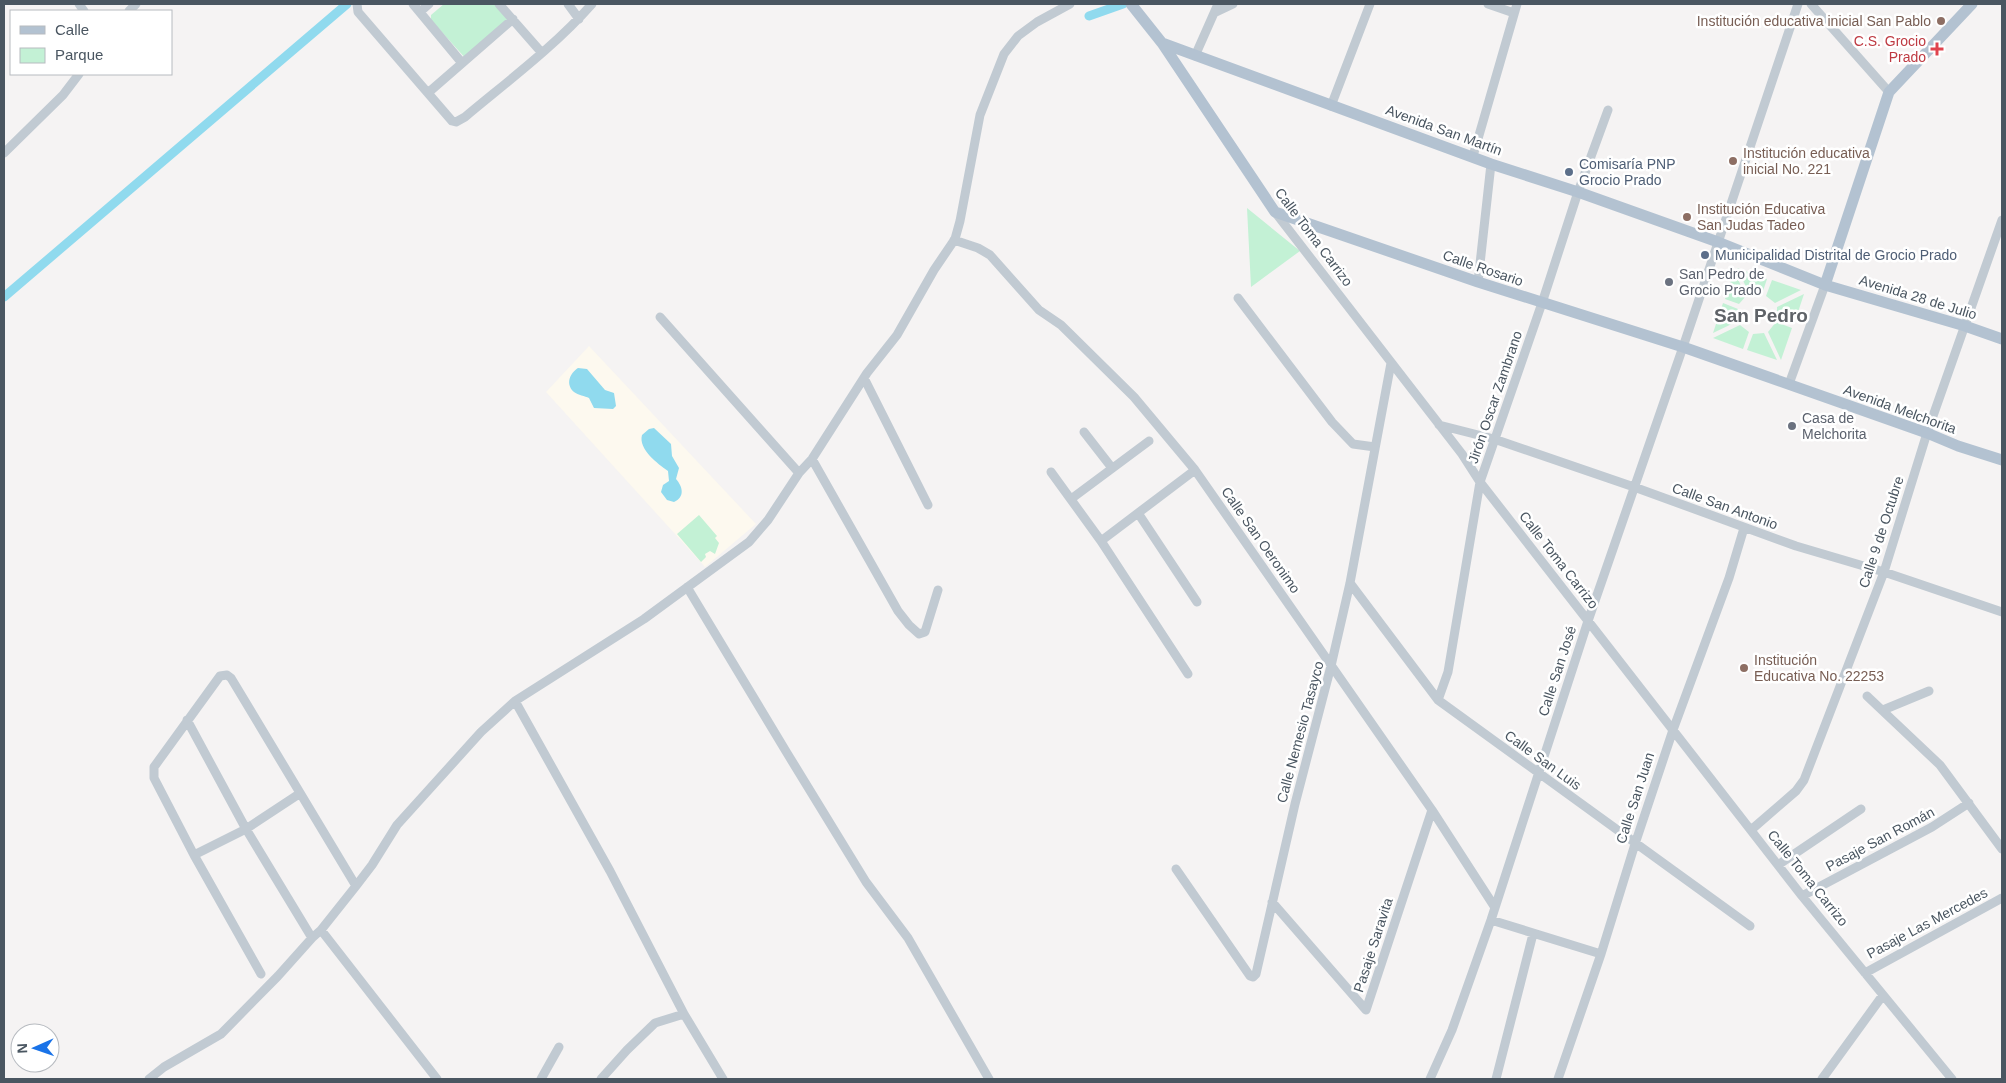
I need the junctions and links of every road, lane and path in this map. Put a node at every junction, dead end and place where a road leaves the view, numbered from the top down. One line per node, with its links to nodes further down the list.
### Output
1 (413, 4): 17 (street)
2 (429, 4): 17 (street)
3 (499, 4): 19 (street)
4 (592, 4): 20 (street)
5 (1070, 4): 36 (street)
6 (1131, 4): 21 (main road, Calle Toma Carrizo)
7 (1233, 4): 16 (street)
8 (1370, 4): 28 (street)
9 (1488, 4): 18 (street)
10 (1517, 4): 18 (street)
11 (1798, 4): 37 (street, Calle San José)
12 (1811, 4): 27 (street)
13 (1972, 4): 27 (main road)
14 (573, 6): 20 (street)
15 (357, 8): 26 (street)
16 (1216, 8): 23 (street)
17 (420, 12): 24 (street)
18 (1514, 13): 31 (street)
19 (512, 19): 22 (street); 24 (street)
20 (579, 19): 22 (street)
21 (1162, 43): 23 (main road, Avenida San Martín); 34 (main road, Calle Toma Carrizo)
22 (542, 53): 26 (street)
23 (1194, 56): 28 (main road, Avenida San Martín)
24 (462, 62): 26 (street)
25 (78, 75): 30 (street)
26 (429, 92)
27 (1890, 92): 39 (main road)
28 (1331, 106): 31 (main road, Avenida San Martín)
29 (1608, 110): 33 (street, Jirón Oscar Zambrano)
30 (4, 153)
31 (1472, 156): 32 (main road, Avenida San Martín)
32 (1491, 164): 33 (main road, Avenida San Martín); 38 (street)
33 (1578, 192): 37 (main road, Avenida San Martín); 41 (street, Jirón Oscar Zambrano)
34 (1275, 212): 38 (main road, Calle Rosario); 46 (street, Calle Toma Carrizo)
35 (2002, 220): 43 (street, Calle 9 de Octubre)
36 (954, 240): 47 (street); 58 (street, Calle San Oeronimo)
37 (1718, 242): 39 (main road, Avenida 28 de Julio); 45 (street, Calle San José)
38 (1478, 282): 41 (main road, Calle Rosario)
39 (1825, 285): 43 (main road, Avenida 28 de Julio); 48 (street)
40 (1238, 298): 54 (street)
41 (1542, 303): 45 (main road, Calle Rosario); 52 (street, Jirón Oscar Zambrano)
42 (660, 317): 60 (street)
43 (1965, 326): 44 (main road, Avenida 28 de Julio); 51 (street, Calle 9 de Octubre)
44 (2002, 339)
45 (1683, 347): 48 (main road, Avenida Melchorita); 62 (street, Calle San José)
46 (1391, 363): 49 (street, Calle Toma Carrizo); 54 (street, Calle Nemesio Tasayco)
47 (864, 378): 55 (street); 64 (street)
48 (1789, 384): 51 (main road, Avenida Melchorita)
49 (1439, 425): 52 (street, Calle San Antonio); 61 (street, Calle Toma Carrizo)
50 (1084, 432): 57 (street)
51 (1927, 433): 56 (main road, Avenida Melchorita); 68 (street, Calle 9 de Octubre)
52 (1494, 439): 61 (street, Jirón Oscar Zambrano); 62 (street, Calle San Antonio)
53 (1149, 441): 57 (street)
54 (1375, 447): 69 (street, Calle Nemesio Tasayco)
55 (812, 459): 60 (street); 71 (street)
56 (2002, 460)
57 (1112, 468): 63 (street)
58 (1195, 470): 65 (street); 75 (street, Calle San Oeronimo)
59 (1051, 472): 63 (street)
60 (799, 473): 70 (street)
61 (1480, 482): 74 (street, Calle Toma Carrizo); 79 (street, Jirón Oscar Zambrano)
62 (1634, 487): 66 (street, Calle San Antonio); 74 (street, Calle San José)
63 (1071, 499): 67 (street)
64 (928, 505)
65 (1138, 513): 67 (street); 72 (street)
66 (1744, 528): 68 (street, Calle San Antonio); 83 (street, Calle San Juan)
67 (1101, 541): 76 (street)
68 (1884, 572): 73 (street, Calle San Antonio); 90 (street, Calle 9 de Octubre)
69 (1350, 584): 75 (street, Calle Nemesio Tasayco); 79 (street, Calle San Luis)
70 (687, 587): 80 (street); 117 (street)
71 (938, 590)
72 (1197, 602)
73 (2002, 612)
74 (1588, 621): 83 (street, Calle Toma Carrizo); 84 (street, Calle San José)
75 (1331, 666): 88 (street, Calle San Oeronimo); 99 (street, Calle Nemesio Tasayco)
76 (1188, 674)
77 (1929, 691): 81 (street)
78 (1867, 696): 81 (street)
79 (1438, 700): 84 (street, Calle San Luis)
80 (515, 701): 96 (street); 110 (street)
81 (1882, 710): 86 (street)
82 (187, 720): 85 (street); 89 (street); 93 (street)
83 (1673, 730): 90 (street, Calle Toma Carrizo); 91 (street, Calle San Juan)
84 (1538, 773): 91 (street, Calle San Luis); 100 (street, Calle San José)
85 (299, 794): 89 (street); 96 (street)
86 (1970, 803): 92 (street); 97 (street, Pasaje San Román)
87 (1862, 809): 94 (street)
88 (1432, 810): 99 (street, Pasaje Saravita); 100 (street, Calle San Oeronimo)
89 (246, 829): 93 (street); 105 (street)
90 (1751, 830): 94 (street, Calle Toma Carrizo)
91 (1634, 844): 102 (street, Calle San Luis); 106 (street, Calle San Juan)
92 (2002, 849)
93 (194, 855): 108 (street)
94 (1778, 864): 97 (street, Calle Toma Carrizo)
95 (1176, 870): 99 (street, Calle Nemesio Tasayco)
96 (356, 886): 103 (street)
97 (1802, 896): 107 (street, Calle Toma Carrizo)
98 (2002, 898): 107 (street, Pasaje Las Mercedes)
99 (1272, 902)
100 (1494, 906): 101 (street, Calle San José)
101 (1491, 920): 104 (street); 118 (street, Calle San José)
102 (1750, 926)
103 (321, 930): 105 (street); 113 (street)
104 (1533, 934): 106 (street); 119 (street)
105 (312, 938): 112 (street)
106 (1601, 954): 120 (street, Calle San Juan)
107 (1865, 972): 109 (street, Calle Toma Carrizo)
108 (261, 974)
109 (1884, 994): 121 (street); 122 (street, Calle Toma Carrizo)
110 (684, 1014): 115 (street); 116 (street)
111 (559, 1047): 114 (street)
112 (149, 1079)
113 (437, 1079)
114 (541, 1079)
115 (601, 1079)
116 (723, 1079)
117 (989, 1079)
118 (1430, 1079)
119 (1496, 1079)
120 (1558, 1079)
121 (1822, 1079)
122 (1952, 1079)

